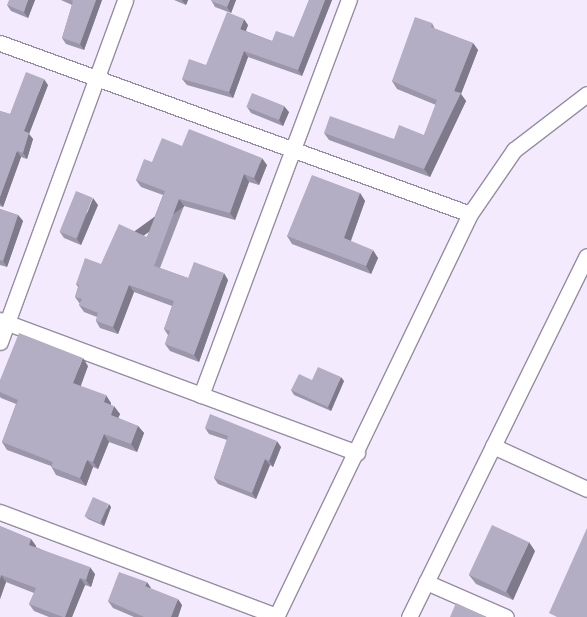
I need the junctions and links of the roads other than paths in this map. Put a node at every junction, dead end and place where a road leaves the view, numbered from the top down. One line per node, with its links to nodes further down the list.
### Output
1 (125, 0): 4 (street)
2 (349, 0): 6 (street)
3 (0, 44): 4 (street)
4 (96, 79): 6 (street); 9 (street)
5 (587, 94): 7 (street)
6 (294, 150): 7 (street); 11 (street)
7 (470, 214): 13 (street)
8 (587, 256): 12 (street)
9 (4, 321): 10 (street); 11 (street)
10 (0, 342)
11 (201, 395): 13 (street)
12 (493, 446): 14 (street); 16 (street)
13 (357, 453): 17 (street)
14 (587, 489)
15 (0, 512): 17 (street)
16 (426, 582): 18 (street); 19 (street)
17 (276, 617)
18 (409, 617)
19 (506, 617)

